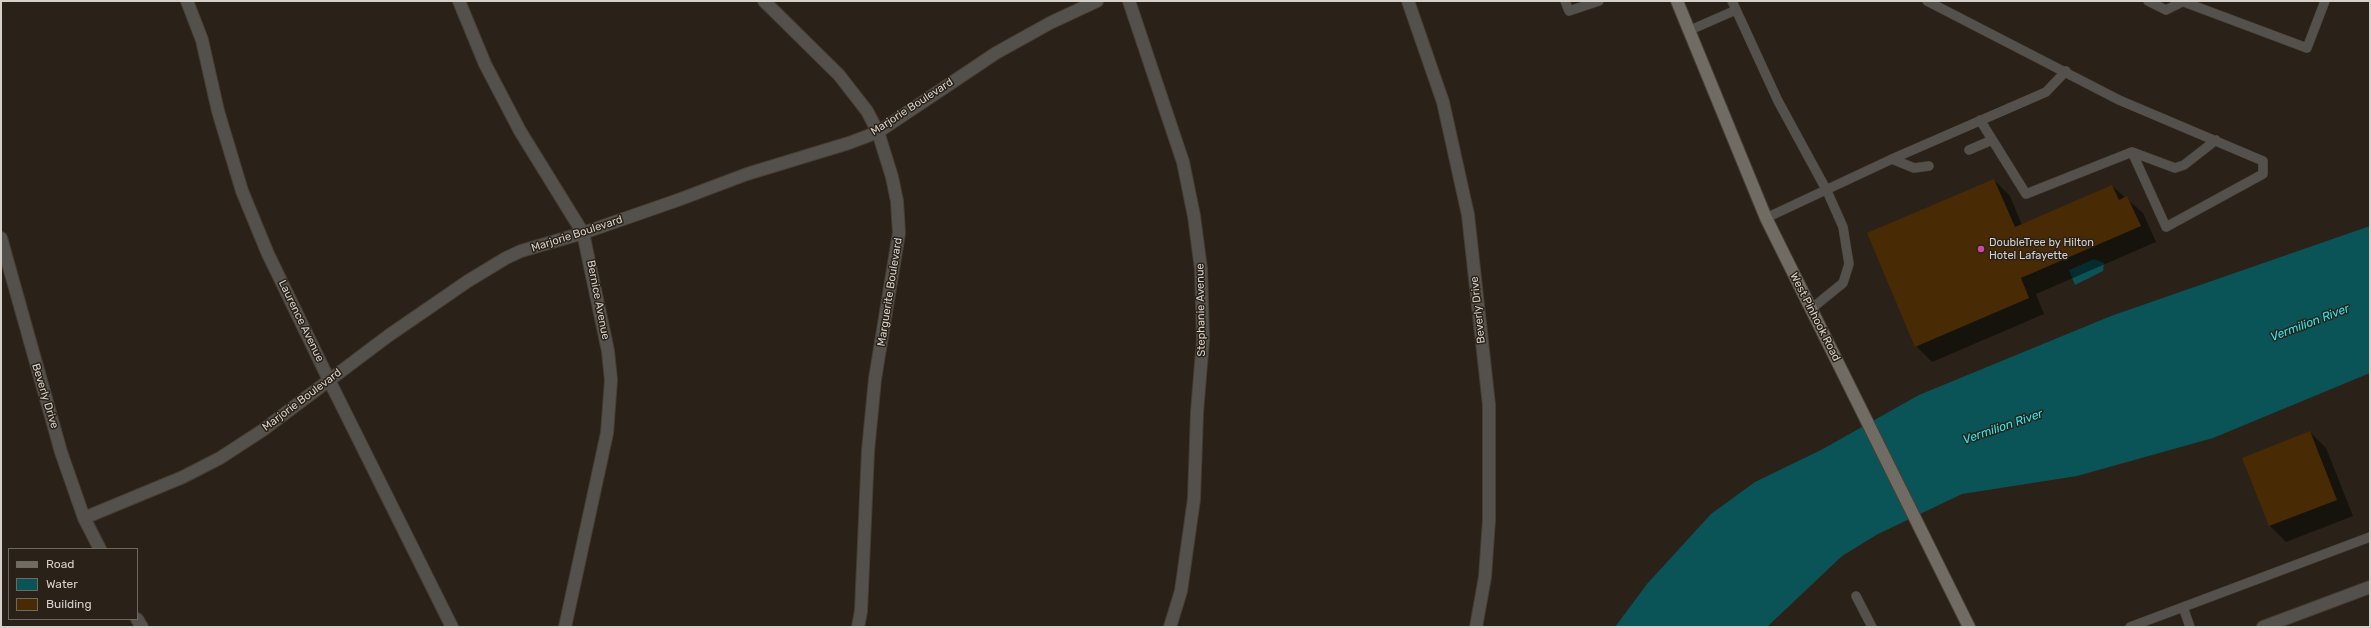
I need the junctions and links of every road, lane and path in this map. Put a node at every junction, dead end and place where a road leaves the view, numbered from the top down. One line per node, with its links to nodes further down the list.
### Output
1 (187, 1): 31 (street, Laurence Avenue)
2 (459, 1): 28 (street, Bernice Avenue)
3 (764, 1): 19 (street, Marguerite Boulevard)
4 (1097, 1): 19 (street, Marjorie Boulevard)
5 (1129, 1): 41 (street, Stephanie Avenue)
6 (1408, 1): 42 (street, Beverly Drive)
7 (1566, 1): 8 (lane)
8 (1599, 1)
9 (1677, 1): 16 (main road, West Pinhook Road)
10 (1732, 1): 15 (lane)
11 (1927, 1): 17 (lane)
12 (2148, 1): 13 (lane)
13 (2184, 1): 14 (lane)
14 (2325, 1)
15 (1736, 10): 16 (lane); 26 (lane)
16 (1688, 31): 27 (main road, West Pinhook Road)
17 (2066, 71): 18 (lane); 21 (lane)
18 (1980, 120): 20 (lane); 24 (lane)
19 (878, 132): 28 (street, Marjorie Boulevard); 40 (street, Marguerite Boulevard)
20 (1992, 140): 22 (lane); 23 (lane)
21 (2216, 140): 23 (lane); 23 (lane)
22 (1969, 150)
23 (2132, 152)
24 (1892, 159): 25 (lane); 26 (lane)
25 (1929, 166)
26 (1827, 191): 27 (lane); 30 (lane)
27 (1766, 218): 30 (main road, West Pinhook Road)
28 (583, 233): 31 (street, Marjorie Boulevard); 39 (street, Bernice Avenue)
29 (1, 238): 32 (street, Beverly Drive)
30 (1811, 309): 44 (main road, West Pinhook Road)
31 (329, 380): 32 (street, Marjorie Boulevard); 38 (street, Laurence Avenue)
32 (84, 518): 34 (street, Beverly Drive)
33 (2370, 537): 37 (lane)
34 (99, 548)
35 (2370, 587): 47 (street)
36 (1856, 596): 43 (lane)
37 (2183, 607): 45 (lane); 46 (lane)
38 (452, 627)
39 (565, 627)
40 (858, 627)
41 (1170, 627)
42 (1476, 627)
43 (1872, 627)
44 (1969, 627)
45 (2130, 627)
46 (2190, 627)
47 (2263, 627)

